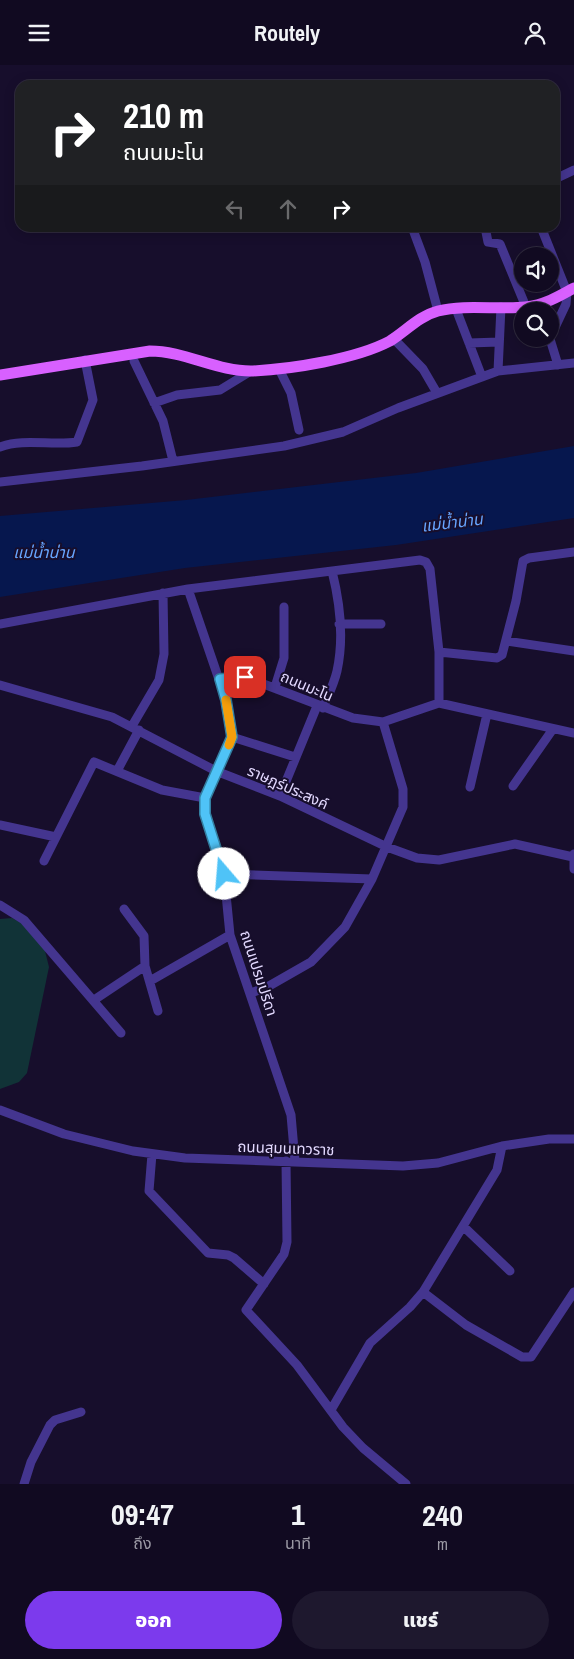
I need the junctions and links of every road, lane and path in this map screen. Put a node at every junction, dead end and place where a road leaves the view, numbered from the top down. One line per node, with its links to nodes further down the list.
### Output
1 (574, 170): 2 (street)
2 (560, 177)
3 (414, 232): 12 (street)
4 (486, 232): 7 (street)
5 (543, 232): 6 (street)
6 (570, 290): 8 (main road); 13 (street)
7 (524, 302)
8 (544, 302)
9 (500, 307): 10 (main road); 11 (main road); 15 (street)
10 (514, 307)
11 (456, 309): 12 (main road); 16 (street)
12 (438, 311): 14 (main road)
13 (559, 319)
14 (393, 338): 22 (main road); 27 (street)
15 (499, 342): 16 (street); 24 (street)
16 (469, 343): 26 (street)
17 (552, 347): 21 (street)
18 (85, 360): 23 (main road); 25 (main road); 30 (street)
19 (134, 361): 28 (street)
20 (574, 363): 21 (street)
21 (558, 365): 24 (street)
22 (279, 369): 23 (main road); 29 (street)
23 (251, 371): 28 (street)
24 (498, 371): 26 (street)
25 (0, 375)
26 (482, 377): 27 (street)
27 (437, 393): 31 (street)
28 (154, 403): 31 (street)
29 (299, 430)
30 (0, 447)
31 (172, 461): 32 (street)
32 (0, 482)
33 (574, 552): 41 (street)
34 (332, 571): 35 (street); 38 (street); 43 (street)
35 (188, 589): 36 (street); 44 (street)
36 (163, 593): 40 (street); 51 (street)
37 (284, 607): 46 (street)
38 (339, 624): 39 (street); 48 (street)
39 (381, 624)
40 (0, 625)
41 (506, 641): 42 (street); 43 (street)
42 (574, 651)
43 (439, 652): 47 (street)
44 (220, 679): 46 (street, ถนนมะโน); 54 (street)
45 (0, 685): 51 (street, ราษฎร์ประสงค์)
46 (275, 687): 48 (street, ถนนมะโน)
47 (440, 703): 49 (street); 50 (street, ถนนมะโน)
48 (320, 707): 50 (street, ถนนมะโน); 55 (street)
49 (487, 715): 52 (street); 59 (street)
50 (383, 722): 64 (street)
51 (135, 728): 56 (street); 57 (street, ราษฎร์ประสงค์)
52 (554, 729): 53 (street); 58 (street)
53 (574, 733)
54 (232, 737): 55 (street); 57 (street, ถนนเปรมปรีดา)
55 (295, 757): 60 (street)
56 (117, 771): 61 (street); 63 (street)
57 (216, 771): 60 (street, ราษฎร์ประสงค์); 61 (street, ถนนเปรมปรีดา)
58 (513, 785)
59 (470, 787)
60 (280, 796): 64 (street, ราษฎร์ประสงค์)
61 (205, 798): 68 (street, ถนนเปรมปรีดา)
62 (0, 825): 63 (street)
63 (56, 837): 66 (street)
64 (387, 847): 65 (street, ราษฎร์ประสงค์); 69 (street)
65 (574, 856): 67 (street)
66 (44, 861)
67 (574, 869)
68 (224, 874): 69 (street); 72 (street, ถนนเปรมปรีดา)
69 (372, 879): 75 (street)
70 (0, 905): 76 (street)
71 (124, 909): 73 (street)
72 (230, 935): 74 (street); 75 (street, ถนนเปรมปรีดา)
73 (146, 966): 74 (street); 76 (street)
74 (150, 981): 77 (street)
75 (251, 993): 83 (street, ถนนเปรมปรีดา)
76 (94, 1000): 78 (street)
77 (158, 1011)
78 (121, 1033)
79 (0, 1110): 82 (street, ถนนสุมนเทวราช)
80 (574, 1139): 81 (street, ถนนสุมนเทวราช)
81 (502, 1146): 83 (street, ถนนสุมนเทวราช); 84 (street)
82 (152, 1154): 83 (street, ถนนสุมนเทวราช); 86 (street)
83 (291, 1161): 86 (street, ถนนเปรมปรีดา)
84 (463, 1226): 85 (street); 87 (street)
85 (510, 1271)
86 (264, 1284): 89 (street, ถนนเปรมปรีดา)
87 (422, 1292): 88 (street); 89 (street)
88 (574, 1292)
89 (331, 1410): 92 (street)
90 (81, 1412): 91 (street)
91 (24, 1484)
92 (406, 1484)

